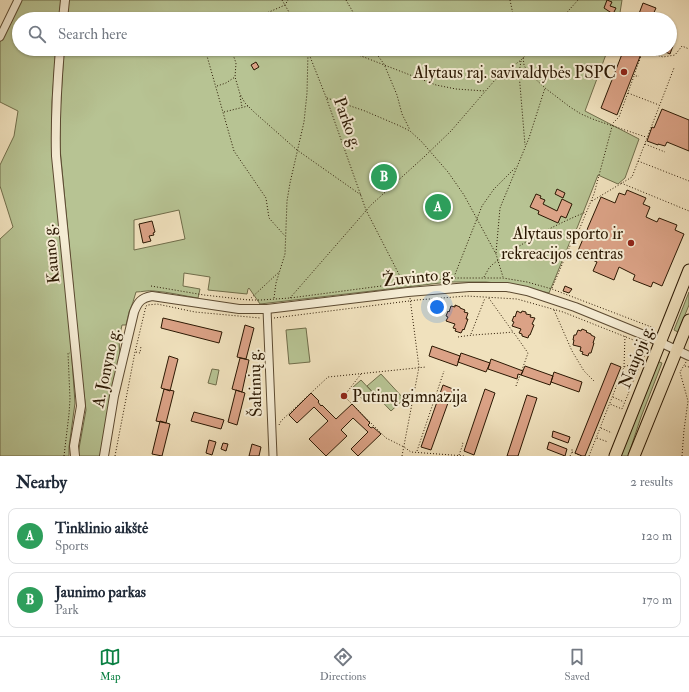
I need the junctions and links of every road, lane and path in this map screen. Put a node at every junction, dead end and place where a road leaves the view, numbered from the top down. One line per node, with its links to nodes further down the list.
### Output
1 (18, 0): 9 (street)
2 (65, 0): 11 (street)
3 (282, 0): 8 (path)
4 (288, 0): 8 (path)
5 (346, 0): 14 (path)
6 (510, 0): 15 (path)
7 (578, 0): 16 (path)
8 (285, 5): 12 (path); 13 (path)
9 (12, 12)
10 (12, 12): 17 (street)
11 (64, 12)
12 (269, 12)
13 (289, 12)
14 (353, 12)
15 (513, 12)
16 (567, 12)
17 (0, 37)
18 (689, 49): 19 (path)
19 (677, 52)
20 (59, 56): 96 (street, Kauno g.)
21 (207, 56): 38 (path)
22 (234, 56): 37 (path)
23 (308, 56): 53 (path)
24 (310, 56): 43 (path, Parko g.)
25 (362, 56): 30 (path)
26 (378, 56): 30 (path)
27 (641, 56): 35 (path)
28 (523, 57): 29 (path); 34 (path)
29 (521, 60): 32 (path); 33 (path)
30 (384, 64): 40 (path); 49 (path)
31 (674, 68): 44 (path)
32 (508, 70): 33 (path); 40 (path)
33 (519, 72): 34 (path); 52 (path)
34 (530, 75): 39 (path)
35 (634, 76): 36 (path); 41 (path)
36 (638, 76)
37 (234, 77): 38 (path); 42 (path)
38 (216, 86): 47 (path)
39 (545, 88): 48 (path); 52 (path)
40 (485, 91): 54 (path)
41 (628, 93): 44 (path); 48 (path)
42 (240, 94): 45 (path); 46 (path)
43 (326, 97): 49 (path); 60 (path, Parko g.)
44 (660, 105): 50 (path)
45 (248, 106): 46 (path); 53 (path)
46 (242, 108): 47 (path)
47 (222, 112): 66 (path)
48 (612, 126): 50 (path); 61 (path)
49 (410, 131): 54 (path)
50 (647, 138): 51 (path)
51 (644, 144): 55 (path); 56 (path)
52 (525, 147): 57 (path)
53 (297, 150): 60 (path); 66 (path)
54 (430, 150): 62 (path); 65 (path)
55 (665, 152)
56 (638, 160): 58 (path); 59 (path)
57 (516, 167): 65 (path); 67 (path)
58 (689, 181)
59 (621, 183): 61 (path); 63 (path)
60 (361, 196): 62 (path, Parko g.)
61 (591, 201): 64 (path)
62 (366, 210): 76 (path, Parko g.); 80 (path)
63 (689, 211)
64 (587, 212): 68 (path); 75 (path)
65 (477, 219): 67 (path); 71 (path)
66 (286, 237): 70 (path)
67 (496, 254): 68 (path)
68 (498, 260): 72 (path); 73 (path)
69 (689, 270): 92 (main road, Naujoji g.)
70 (279, 272): 81 (path); 83 (path)
71 (454, 278)
72 (484, 278)
73 (503, 278)
74 (151, 286): 77 (path)
75 (552, 289)
76 (408, 292): 82 (path, Parko g.); 83 (street, Žuvinto g.); 92 (street, Žuvinto g.)
77 (204, 295)
78 (152, 296): 83 (street, Žuvinto g.); 126 (street, A. Jonyno g.)
79 (486, 297): 82 (path); 84 (path); 88 (path); 89 (path)
80 (290, 298)
81 (249, 300)
82 (411, 301): 85 (path); 100 (path, Parko g.)
83 (271, 309): 85 (path); 86 (street, Šaltinių g.)
84 (554, 310): 90 (path); 108 (path)
85 (277, 318): 86 (path)
86 (268, 319): 95 (path); 114 (street, Šaltinių g.)
87 (689, 320): 94 (main road, Naujoji g.)
88 (513, 332): 89 (path); 104 (path)
89 (470, 334): 91 (path)
90 (625, 336): 98 (path); 102 (path)
91 (458, 337)
92 (660, 342): 94 (street, Žuvinto g.); 134 (main road, Naujoji g.)
93 (141, 346): 95 (path)
94 (677, 350): 97 (street, Žuvinto g.); 135 (main road, Naujoji g.)
95 (136, 352): 127 (path)
96 (76, 353): 124 (path); 125 (street, Kauno g.)
97 (688, 358): 99 (path)
98 (642, 360): 102 (path); 111 (path)
99 (685, 366): 103 (path); 136 (path)
100 (418, 367): 101 (path); 106 (path); 119 (path, Parko g.)
101 (426, 367)
102 (624, 367): 110 (path)
103 (689, 367)
104 (522, 370)
105 (444, 371): 121 (path)
106 (362, 373): 114 (path); 119 (path)
107 (520, 375): 109 (path)
108 (594, 381)
109 (516, 386)
110 (612, 397): 111 (path); 112 (path)
111 (625, 402): 112 (path)
112 (610, 404): 113 (path)
113 (600, 428): 115 (path); 116 (path)
114 (272, 429): 128 (street, Šaltinių g.)
115 (612, 433)
116 (597, 437): 118 (path); 133 (path)
117 (462, 442): 123 (path)
118 (608, 442)
119 (404, 447): 121 (path); 129 (path, Parko g.)
120 (572, 448): 122 (path)
121 (416, 452): 123 (path)
122 (572, 452): 131 (path); 132 (path)
123 (459, 455): 130 (path)
124 (64, 456)
125 (75, 456)
126 (104, 456)
127 (115, 456)
128 (273, 456)
129 (402, 456)
130 (465, 456)
131 (570, 456)
132 (581, 456)
133 (590, 456)
134 (615, 456)
135 (634, 456)
136 (682, 456)

